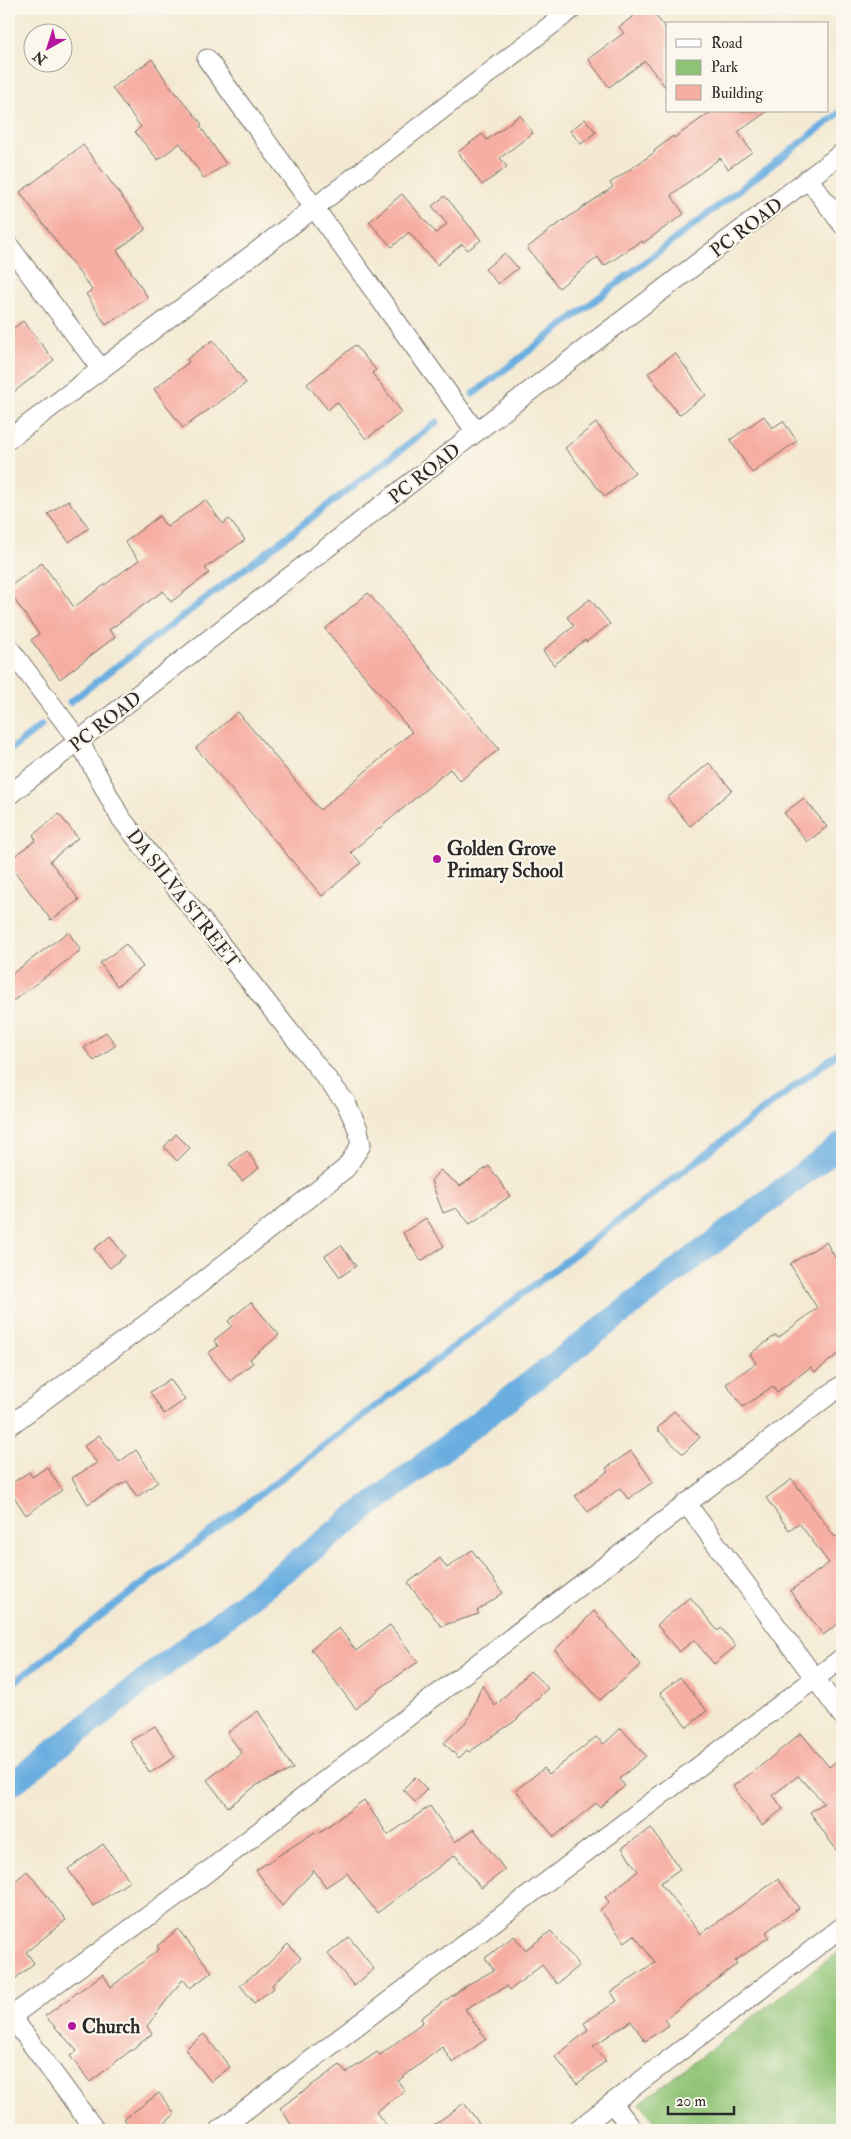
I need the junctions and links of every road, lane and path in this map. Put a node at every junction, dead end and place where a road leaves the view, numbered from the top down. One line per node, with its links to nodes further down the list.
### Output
1 (572, 9): 5 (street)
2 (207, 59): 5 (street)
3 (842, 153): 4 (street, PC ROAD)
4 (809, 180): 6 (street); 9 (street, PC ROAD)
5 (314, 208): 8 (street); 9 (street)
6 (842, 224)
7 (9, 246): 8 (street)
8 (101, 369): 10 (street)
9 (476, 432): 12 (street, PC ROAD)
10 (9, 439)
11 (9, 648): 12 (street, DA SILVA STREET)
12 (79, 741): 13 (street, PC ROAD); 15 (street, DA SILVA STREET)
13 (9, 795)
14 (842, 1385): 16 (street)
15 (9, 1426)
16 (686, 1503): 18 (street); 21 (street)
17 (842, 1658): 18 (street)
18 (815, 1678): 19 (street); 24 (street)
19 (842, 1715)
20 (842, 1927): 22 (street)
21 (10, 2017): 23 (street)
22 (612, 2103): 25 (street); 26 (street)
23 (95, 2130)
24 (219, 2130)
25 (577, 2130)
26 (633, 2130)

